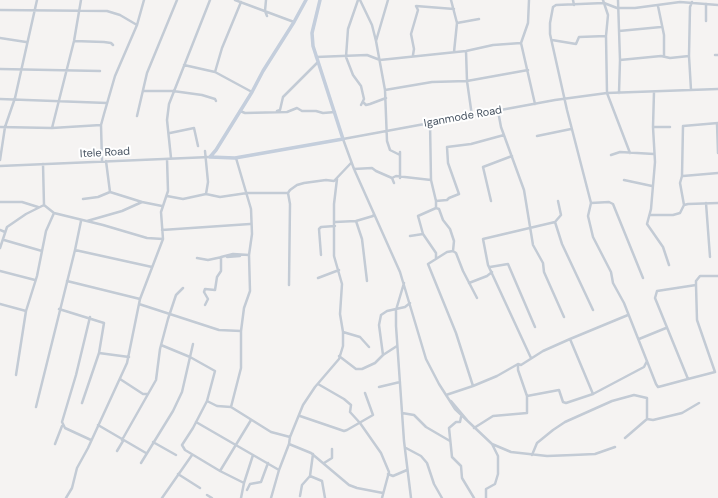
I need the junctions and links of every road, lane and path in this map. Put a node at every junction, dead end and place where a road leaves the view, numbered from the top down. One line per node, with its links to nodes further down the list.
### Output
1 (37, 0): 27 (street)
2 (81, 0): 29 (street)
3 (144, 0): 35 (street)
4 (177, 0): 69 (street)
5 (210, 0): 58 (street)
6 (235, 0): 17 (street)
7 (266, 0): 28 (street)
8 (306, 0): 33 (street)
9 (320, 0): 53 (street)
10 (359, 0): 41 (street); 54 (street)
11 (388, 0): 41 (street)
12 (451, 0): 25 (street)
13 (529, 0): 44 (street)
14 (573, 0): 21 (street)
15 (618, 0): 24 (street)
16 (697, 1): 19 (street); 20 (street)
17 (241, 2): 28 (street); 64 (street)
18 (602, 2): 21 (street); 24 (street); 38 (street)
19 (692, 2): 23 (street); 52 (street)
20 (706, 4): 22 (street); 32 (street)
21 (574, 5): 40 (street)
22 (718, 5)
23 (658, 6): 24 (street); 36 (street)
24 (617, 8): 37 (street)
25 (454, 9): 34 (street); 50 (street)
26 (0, 10): 27 (street)
27 (35, 10): 29 (street); 42 (street)
28 (265, 11): 30 (street); 33 (street)
29 (80, 12): 35 (street); 43 (street)
30 (267, 16)
31 (480, 19): 34 (street)
32 (706, 21)
33 (294, 22): 71 (street)
34 (457, 23): 48 (street)
35 (137, 25): 82 (street)
36 (661, 27): 37 (street); 51 (street)
37 (619, 31): 56 (street)
38 (606, 36): 40 (street); 73 (street)
39 (0, 38): 42 (street)
40 (552, 40): 78 (street)
41 (376, 41): 47 (street)
42 (26, 42): 60 (street)
43 (74, 42): 45 (street); 62 (street)
44 (521, 43): 46 (street); 61 (street)
45 (113, 45)
46 (466, 51): 48 (street); 65 (street)
47 (378, 52): 49 (street); 55 (street)
48 (454, 53): 50 (street)
49 (369, 56): 54 (street); 55 (street)
50 (412, 56): 55 (street)
51 (664, 56): 52 (street); 56 (street)
52 (689, 56): 68 (street)
53 (316, 57): 54 (street); 57 (street)
54 (346, 57): 81 (street)
55 (380, 60): 67 (street)
56 (620, 60): 74 (street)
57 (318, 63): 87 (street); 88 (street)
58 (184, 65): 64 (street); 70 (street)
59 (0, 69): 60 (street)
60 (22, 69): 62 (street); 76 (street)
61 (528, 70): 65 (street); 83 (street)
62 (65, 71): 63 (street); 79 (street)
63 (100, 71)
64 (215, 72): 71 (street)
65 (467, 81): 67 (street); 90 (street)
66 (718, 89): 68 (street, Iganmode Road)
67 (385, 90): 77 (street)
68 (691, 90): 72 (street, Iganmode Road)
69 (143, 91): 70 (street); 89 (street)
70 (173, 91): 80 (street); 100 (street)
71 (252, 92): 85 (street)
72 (654, 92): 74 (street, Iganmode Road); 96 (street)
73 (607, 93): 74 (street, Iganmode Road); 78 (street, Iganmode Road); 108 (street)
74 (619, 93)
75 (0, 98): 76 (street)
76 (15, 98): 79 (street); 95 (street)
77 (386, 98): 81 (street); 101 (street)
78 (565, 99): 83 (street, Iganmode Road); 99 (street)
79 (59, 100): 82 (street); 98 (street)
80 (216, 101)
81 (363, 102): 84 (street)
82 (107, 103): 93 (street)
83 (535, 104): 86 (street, Iganmode Road)
84 (361, 105)
85 (240, 111): 87 (street); 106 (street)
86 (498, 111): 90 (street, Iganmode Road); 102 (street)
87 (276, 112): 88 (street)
88 (336, 112): 104 (street)
89 (137, 116)
90 (472, 116): 91 (street, Iganmode Road)
91 (430, 123): 101 (street, Iganmode Road); 129 (street)
92 (718, 124): 109 (street); 126 (street)
93 (101, 125): 98 (street); 120 (street)
94 (0, 127): 95 (street)
95 (5, 127): 98 (street); 119 (street)
96 (653, 127): 97 (street); 110 (street)
97 (670, 127)
98 (52, 128)
99 (571, 128): 103 (street); 145 (street)
100 (170, 132): 105 (street); 115 (street)
101 (386, 132): 104 (street, Iganmode Road); 128 (street)
102 (504, 135): 112 (street); 140 (street)
103 (537, 136)
104 (343, 138): 117 (street, Iganmode Road); 121 (street)
105 (198, 146)
106 (216, 150): 113 (street); 114 (street)
107 (205, 151): 116 (street)
108 (630, 153): 110 (street); 111 (street)
109 (718, 153)
110 (654, 154): 133 (street)
111 (611, 155)
112 (512, 156): 144 (street); 162 (street)
113 (210, 157): 114 (street, Iganmode Road); 116 (street, Itele Road)
114 (216, 157): 117 (street, Iganmode Road)
115 (171, 158): 116 (street, Itele Road); 118 (street, Itele Road)
116 (205, 158): 137 (street)
117 (235, 158): 135 (street)
118 (167, 159): 120 (street, Itele Road); 138 (street)
119 (0, 160): 123 (street)
120 (104, 161): 122 (street, Itele Road); 134 (street)
121 (351, 163): 124 (street); 131 (street)
122 (43, 164): 123 (street, Itele Road); 148 (street)
123 (1, 166)
124 (354, 169): 127 (street); 154 (street)
125 (718, 173): 126 (street)
126 (682, 176): 149 (street)
127 (392, 178): 128 (street); 132 (street)
128 (400, 178): 129 (street)
129 (431, 180): 140 (street)
130 (624, 180): 133 (street)
131 (335, 181): 136 (street); 161 (street)
132 (394, 183)
133 (652, 186): 155 (street)
134 (110, 192): 139 (street); 143 (street)
135 (247, 192): 136 (street); 137 (street); 160 (street)
136 (288, 193): 194 (street)
137 (206, 194): 138 (street)
138 (167, 196): 150 (street)
139 (83, 199)
140 (436, 201): 152 (street)
141 (558, 201): 159 (street)
142 (0, 202): 151 (street)
143 (142, 202): 150 (street); 157 (street)
144 (491, 202)
145 (591, 203): 188 (street); 208 (street)
146 (706, 203): 147 (street); 149 (street); 177 (street)
147 (718, 203)
148 (44, 205): 151 (street); 153 (street)
149 (684, 205): 155 (street)
150 (162, 206): 164 (street)
151 (39, 207): 165 (street)
152 (436, 208): 166 (street); 173 (street)
153 (54, 213): 156 (street); 172 (street)
154 (374, 214): 158 (street); 193 (street)
155 (650, 215): 180 (street)
156 (81, 221): 157 (street); 171 (street)
157 (85, 221): 168 (street)
158 (356, 221): 161 (street); 191 (street)
159 (555, 222): 162 (street); 204 (street)
160 (250, 224): 164 (street); 174 (street)
161 (335, 224): 175 (street); 183 (street)
162 (530, 227): 182 (street); 210 (street)
163 (0, 230): 165 (street)
164 (162, 230): 168 (street)
165 (5, 232): 169 (street)
166 (423, 234): 167 (street); 179 (street)
167 (410, 236)
168 (163, 239): 181 (street)
169 (4, 240): 170 (street); 172 (street)
170 (0, 248)
171 (75, 250): 181 (street); 190 (street)
172 (42, 251): 189 (street)
173 (453, 251): 179 (street); 192 (street)
174 (248, 255): 176 (street); 213 (street)
175 (321, 255)
176 (221, 257): 178 (street); 202 (street)
177 (710, 257)
178 (197, 258)
179 (436, 258): 236 (street)
180 (669, 265)
181 (152, 267): 198 (street)
182 (490, 267): 185 (street); 211 (street)
183 (339, 270): 187 (street); 214 (street)
184 (0, 272): 189 (street)
185 (492, 272): 192 (street); 226 (street)
186 (718, 276): 195 (street)
187 (318, 278)
188 (643, 278)
189 (35, 280): 205 (street)
190 (67, 281): 198 (street); 203 (street)
191 (367, 282)
192 (469, 282): 197 (street)
193 (404, 283): 199 (street); 206 (street)
194 (289, 285)
195 (696, 285): 212 (street); 229 (street)
196 (183, 288): 207 (street)
197 (477, 298)
198 (140, 299): 201 (street)
199 (410, 303): 206 (street); 250 (street)
200 (0, 304): 205 (street)
201 (139, 304): 207 (street); 224 (street)
202 (205, 305)
203 (59, 309): 209 (street); 246 (street)
204 (593, 310)
205 (26, 311): 230 (street)
206 (396, 311): 219 (street); 222 (street)
207 (170, 314): 213 (street); 218 (street)
208 (628, 315): 215 (street); 216 (street)
209 (90, 317): 221 (street); 256 (street)
210 (564, 318)
211 (535, 327)
212 (666, 328): 216 (street); 232 (street)
213 (241, 331): 247 (street)
214 (343, 332): 220 (street); 223 (street)
215 (570, 339): 226 (street); 240 (street)
216 (639, 339): 227 (street)
217 (193, 344): 225 (street)
218 (161, 345): 225 (street); 239 (street)
219 (397, 346): 222 (street); 233 (street)
220 (369, 347)
221 (99, 353): 224 (street); 244 (street)
222 (383, 355): 223 (street)
223 (339, 356): 234 (street)
224 (129, 357): 231 (street)
225 (190, 357): 243 (street); 264 (street)
226 (531, 358): 228 (street)
227 (647, 361): 232 (street); 240 (street)
228 (518, 364): 236 (street); 241 (street)
229 (717, 372): 232 (street)
230 (16, 375)
231 (120, 379): 238 (street); 255 (street)
232 (688, 379)
233 (400, 382): 235 (street); 248 (street)
234 (318, 384): 249 (street); 254 (street)
235 (379, 386)
236 (473, 386): 257 (street)
237 (365, 393): 254 (street)
238 (143, 394): 239 (street); 242 (street)
239 (147, 394): 242 (street)
240 (593, 394): 241 (street)
241 (527, 396): 257 (street)
242 (145, 398): 263 (street)
243 (207, 401): 247 (street); 253 (street)
244 (82, 403)
245 (699, 403): 251 (street)
246 (36, 407)
247 (232, 407): 252 (street)
248 (402, 414): 261 (street); 271 (street)
249 (300, 416): 254 (street); 259 (street)
250 (461, 416): 257 (street); 258 (street)
251 (648, 419): 260 (street); 279 (street)
252 (251, 420): 259 (street); 267 (street)
253 (196, 422): 267 (street); 278 (street)
254 (360, 423): 287 (street)
255 (98, 425): 262 (street); 263 (street)
256 (63, 426): 262 (street); 266 (street)
257 (474, 428): 269 (street)
258 (449, 435): 261 (street); 265 (street)
259 (290, 437): 268 (street)
260 (625, 438)
261 (445, 439): 265 (street)
262 (91, 440): 295 (street)
263 (123, 440): 273 (street); 274 (street)
264 (153, 442): 274 (street); 277 (street)
265 (451, 442): 304 (street)
266 (55, 444)
267 (236, 444): 275 (street); 285 (street)
268 (289, 444): 276 (street); 283 (street)
269 (492, 444): 279 (street); 305 (street)
270 (615, 447): 279 (street)
271 (406, 448): 284 (street); 303 (street)
272 (332, 449): 282 (street)
273 (117, 451)
274 (146, 453): 280 (street)
275 (253, 454): 281 (street); 289 (street)
276 (313, 454): 282 (street); 288 (street)
277 (176, 455)
278 (192, 455): 285 (street); 286 (street)
279 (532, 455)
280 (141, 463)
281 (268, 463): 283 (street); 291 (street)
282 (324, 464): 292 (street)
283 (279, 470): 299 (street)
284 (407, 470): 287 (street); 302 (street)
285 (220, 471): 289 (street)
286 (178, 474): 290 (street); 296 (street)
287 (388, 474): 292 (street)
288 (310, 476): 294 (street); 300 (street)
289 (244, 483): 298 (street)
290 (200, 488)
291 (247, 490)
292 (383, 493): 301 (street)
293 (207, 495): 297 (street)
294 (300, 496)
295 (66, 498)
296 (162, 498)
297 (212, 498)
298 (241, 498)
299 (271, 498)
300 (325, 498)
301 (382, 498)
302 (411, 498)
303 (442, 498)
304 (474, 498)
305 (486, 498)

